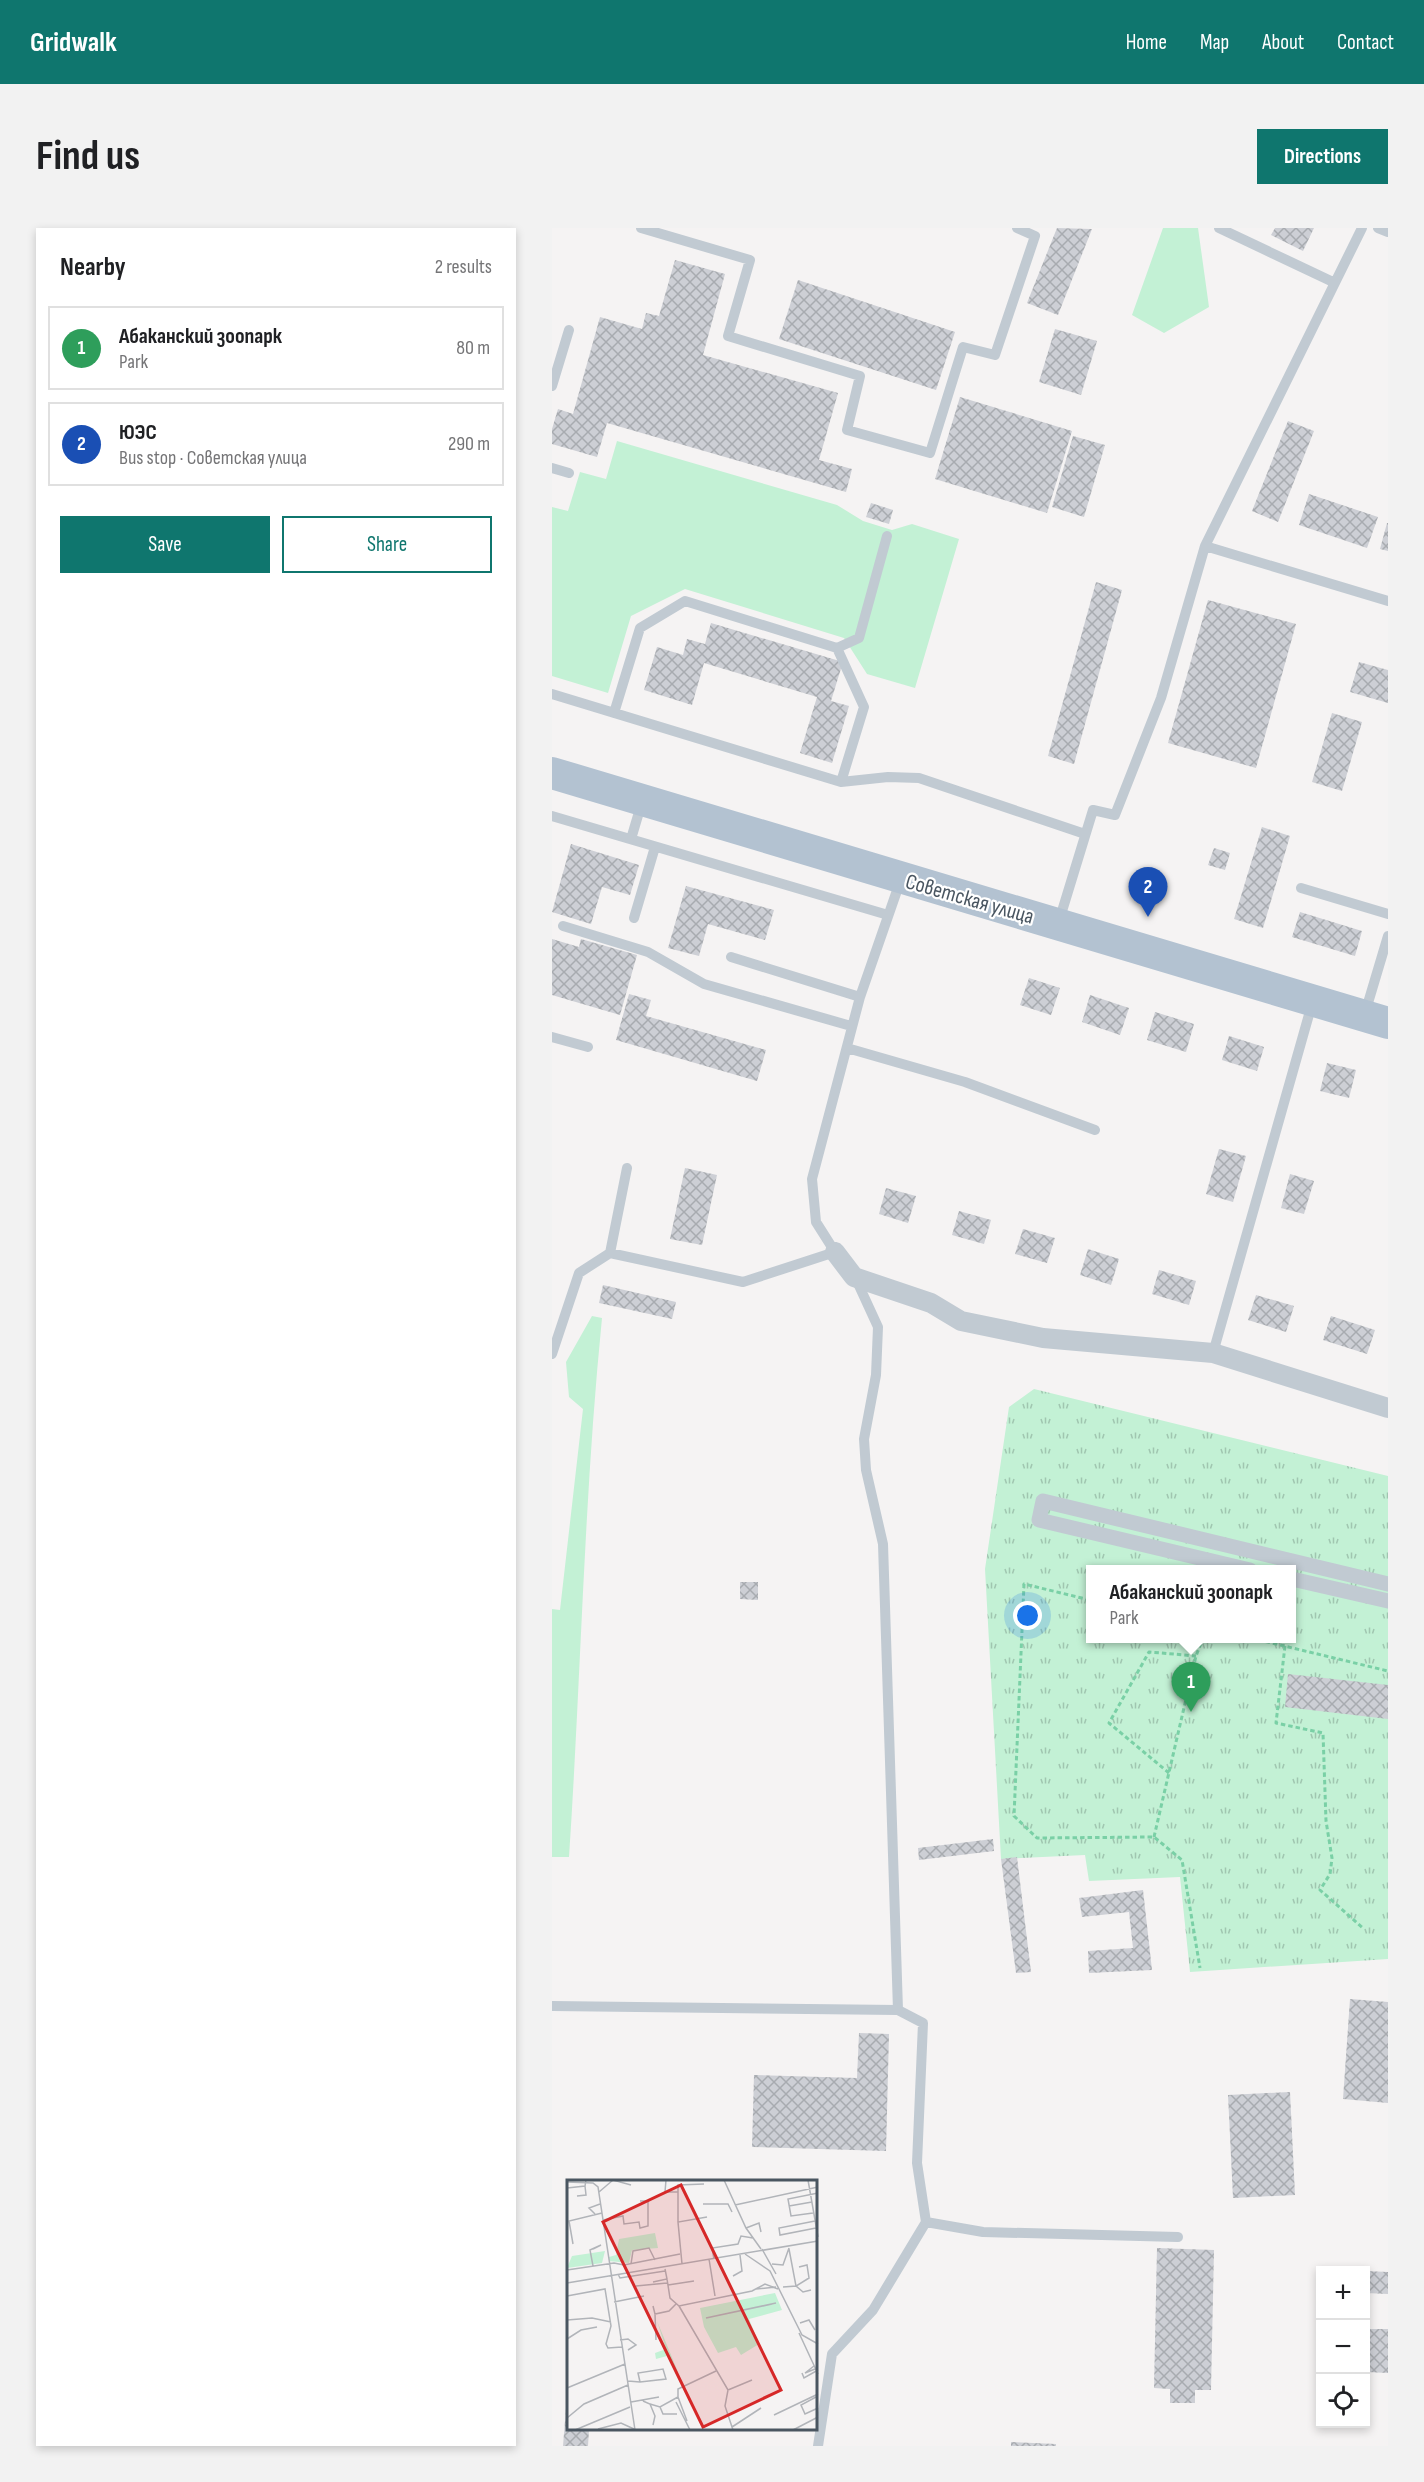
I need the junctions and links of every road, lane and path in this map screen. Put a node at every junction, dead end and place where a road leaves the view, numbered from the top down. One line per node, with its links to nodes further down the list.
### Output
1 (641, 228): 2 (lane)
2 (1017, 228)
3 (1219, 228): 7 (lane)
4 (1362, 228): 7 (lane)
5 (1378, 228): 6 (lane)
6 (1388, 232)
7 (1333, 282): 13 (lane)
8 (570, 330): 9 (lane)
9 (552, 387)
10 (552, 468): 11 (lane)
11 (568, 473)
12 (887, 536): 15 (lane)
13 (1205, 546): 14 (lane); 22 (lane)
14 (1388, 601)
15 (837, 648): 17 (lane); 19 (lane)
16 (552, 694): 17 (lane)
17 (614, 713): 19 (lane)
18 (552, 772): 20 (main road, Советская улица)
19 (840, 782): 22 (lane)
20 (642, 800): 23 (lane); 25 (main road, Советская улица)
21 (552, 816): 23 (lane)
22 (1085, 834): 30 (lane)
23 (631, 839): 24 (lane)
24 (655, 847): 28 (lane); 29 (lane)
25 (901, 878): 28 (lane); 30 (main road, Советская улица)
26 (1301, 888): 27 (lane)
27 (1388, 914)
28 (888, 915): 34 (lane)
29 (634, 918)
30 (1058, 924): 35 (main road, Советская улица)
31 (563, 926): 37 (lane)
32 (1388, 936): 36 (lane)
33 (731, 957): 34 (lane)
34 (860, 997): 37 (lane)
35 (1313, 1001): 36 (main road, Советская улица); 46 (lane)
36 (1376, 1020)
37 (851, 1026): 40 (lane)
38 (552, 1037): 39 (lane)
39 (588, 1047)
40 (847, 1048): 41 (lane); 43 (lane)
41 (1095, 1130)
42 (627, 1168): 44 (lane)
43 (835, 1252): 44 (lane); 45 (street)
44 (610, 1253): 47 (lane)
45 (854, 1276): 46 (street); 64 (lane)
46 (1214, 1353): 48 (street)
47 (552, 1354)
48 (1388, 1408)
49 (1233, 1565): 51 (street)
50 (1296, 1580): 53 (street)
51 (1388, 1584)
52 (1086, 1599): 60 (path)
53 (1388, 1601)
54 (1201, 1643): 57 (path)
55 (1272, 1643): 56 (path)
56 (1285, 1646): 58 (path); 61 (path)
57 (1196, 1656): 59 (path); 59 (path)
58 (1388, 1671)
59 (1169, 1773): 60 (path)
60 (1154, 1837): 62 (path)
61 (1364, 1929)
62 (1200, 1968)
63 (552, 2006): 64 (lane)
64 (898, 2010): 65 (lane)
65 (926, 2222): 66 (lane); 67 (lane)
66 (1178, 2237)
67 (818, 2446)

